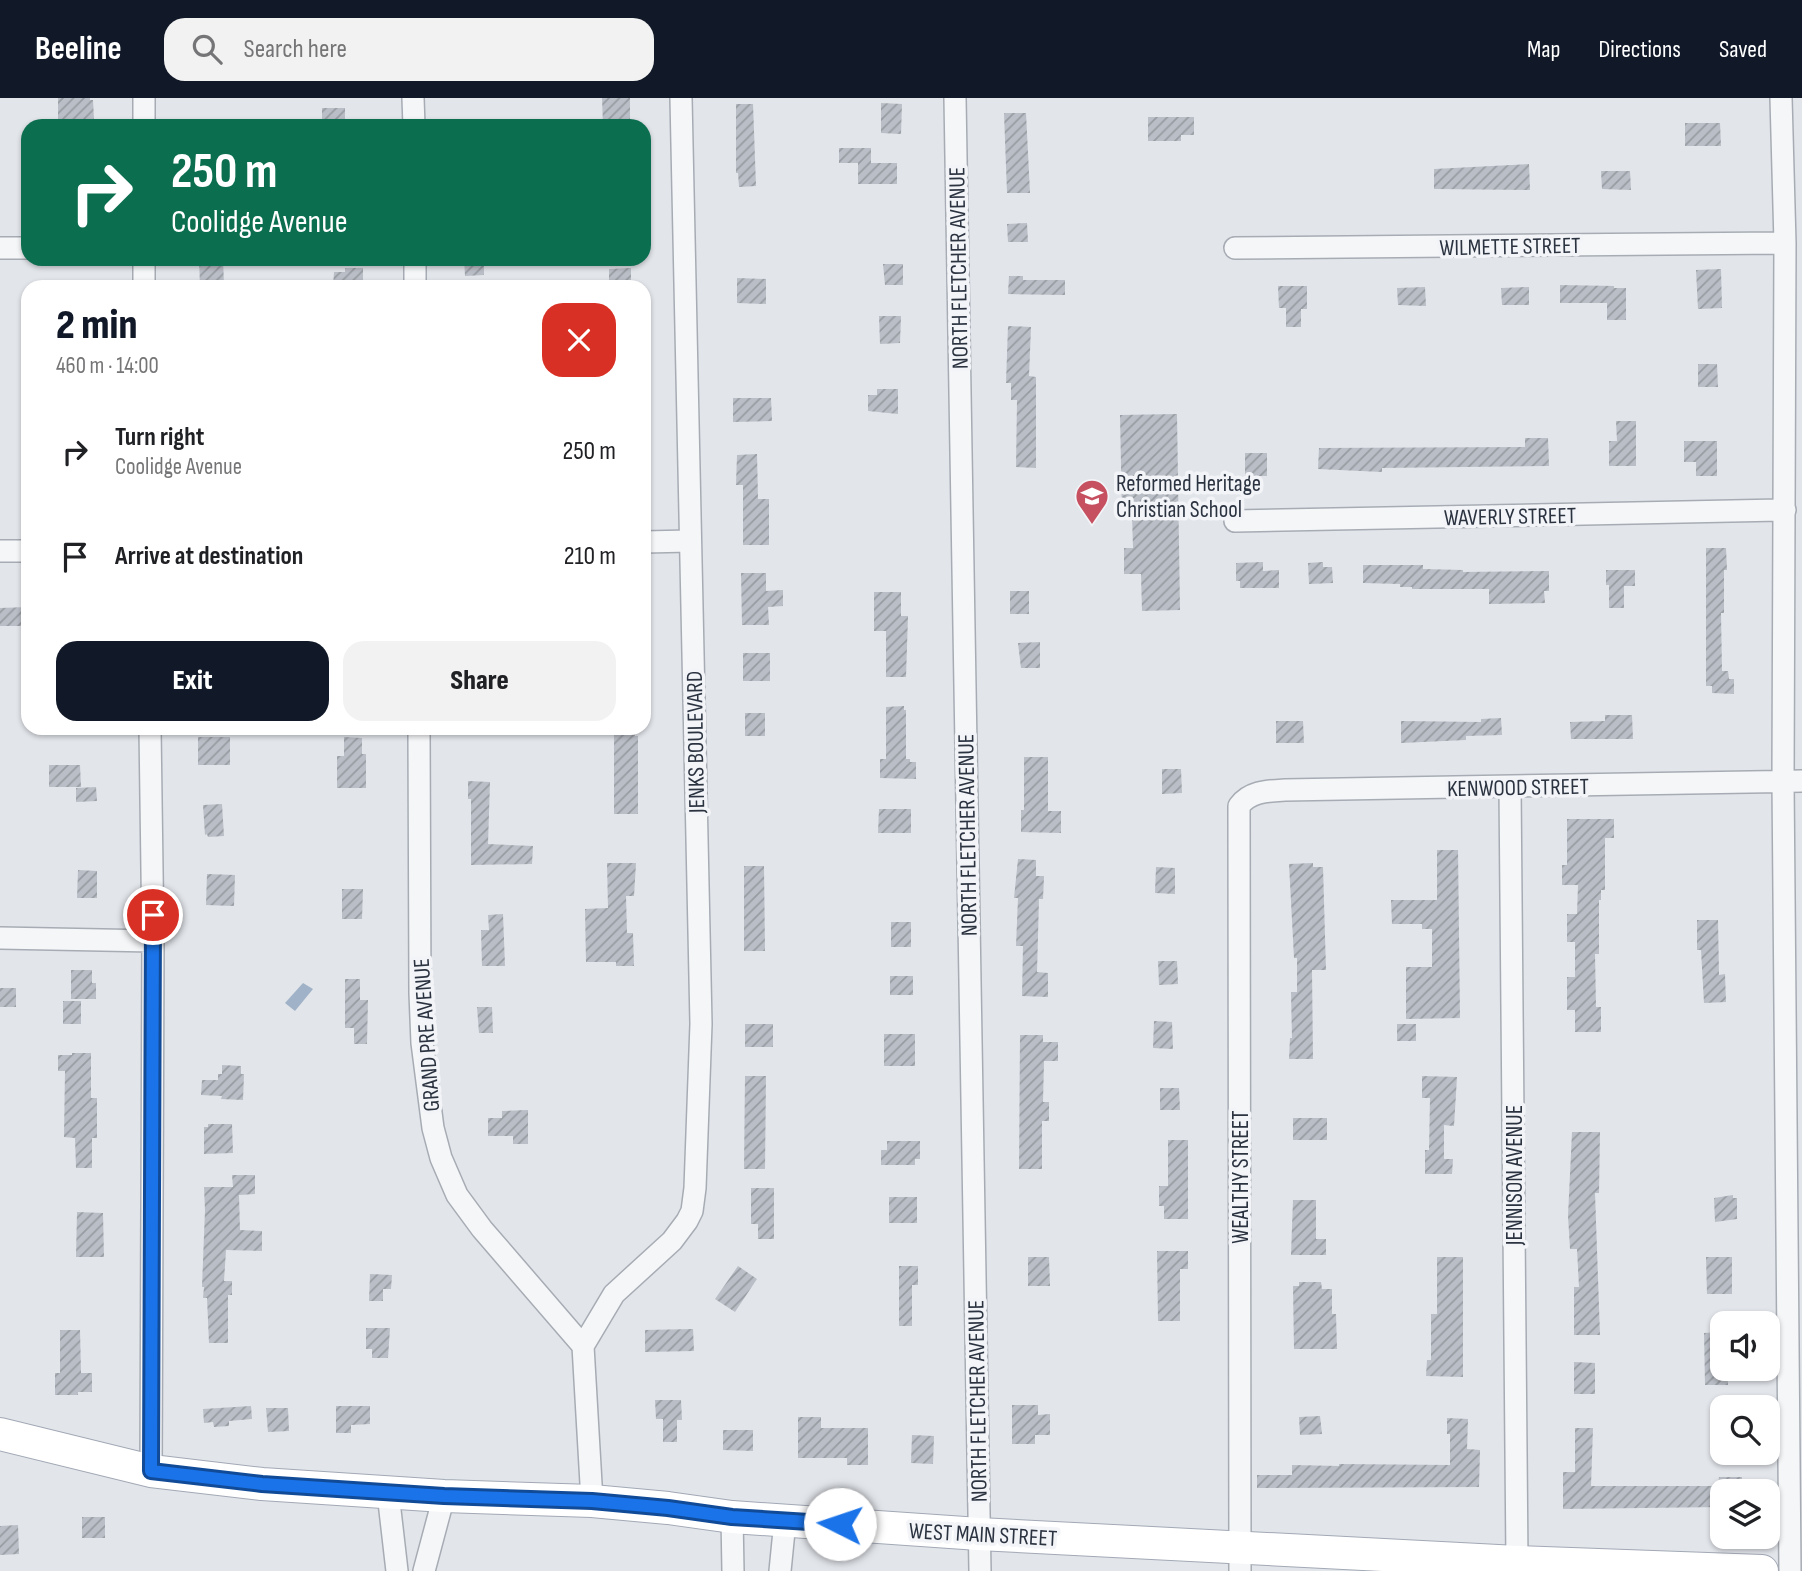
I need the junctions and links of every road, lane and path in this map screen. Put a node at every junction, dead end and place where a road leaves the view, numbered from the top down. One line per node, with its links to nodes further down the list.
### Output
1 (144, 98): 6 (street)
2 (413, 98): 7 (street)
3 (681, 98): 14 (street, JENKS BOULEVARD)
4 (955, 98): 33 (street, NORTH FLETCHER AVENUE)
5 (1781, 98): 8 (street)
6 (144, 119)
7 (414, 119)
8 (1785, 243): 11 (street, WILMETTE STREET); 12 (street)
9 (0, 248): 10 (street)
10 (21, 248)
11 (1235, 248)
12 (1785, 510): 13 (street, WAVERLY STREET); 20 (street)
13 (1235, 521)
14 (690, 541): 15 (street); 25 (street, JENKS BOULEVARD)
15 (651, 542)
16 (0, 551): 17 (street)
17 (21, 551)
18 (149, 735): 24 (street)
19 (419, 735): 25 (street, GRAND PRE AVENUE)
20 (1793, 781): 21 (street, KENWOOD STREET); 44 (street)
21 (1510, 788): 22 (street, KENWOOD STREET); 36 (street, JENNISON AVENUE)
22 (1239, 806): 34 (street, WEALTHY STREET)
23 (0, 938): 24 (street)
24 (153, 941): 27 (street)
25 (583, 1346): 30 (street)
26 (0, 1434): 27 (main road, WEST MAIN STREET)
27 (151, 1471): 28 (main road, WEST MAIN STREET)
28 (387, 1493): 29 (main road, WEST MAIN STREET); 38 (street)
29 (444, 1496): 30 (main road, WEST MAIN STREET); 39 (street)
30 (592, 1501): 31 (main road, WEST MAIN STREET)
31 (732, 1517): 32 (main road, WEST MAIN STREET); 40 (street)
32 (785, 1521): 33 (main road, WEST MAIN STREET); 41 (street)
33 (979, 1534): 34 (main road, WEST MAIN STREET); 42 (street, NORTH FLETCHER AVENUE)
34 (1241, 1559): 35 (main road, WEST MAIN STREET)
35 (1386, 1562): 36 (main road, WEST MAIN STREET)
36 (1517, 1562): 37 (main road, WEST MAIN STREET)
37 (1654, 1569): 43 (main road, WEST MAIN STREET)
38 (397, 1571)
39 (424, 1571)
40 (733, 1571)
41 (780, 1571)
42 (980, 1571)
43 (1762, 1571)
44 (1790, 1571)

